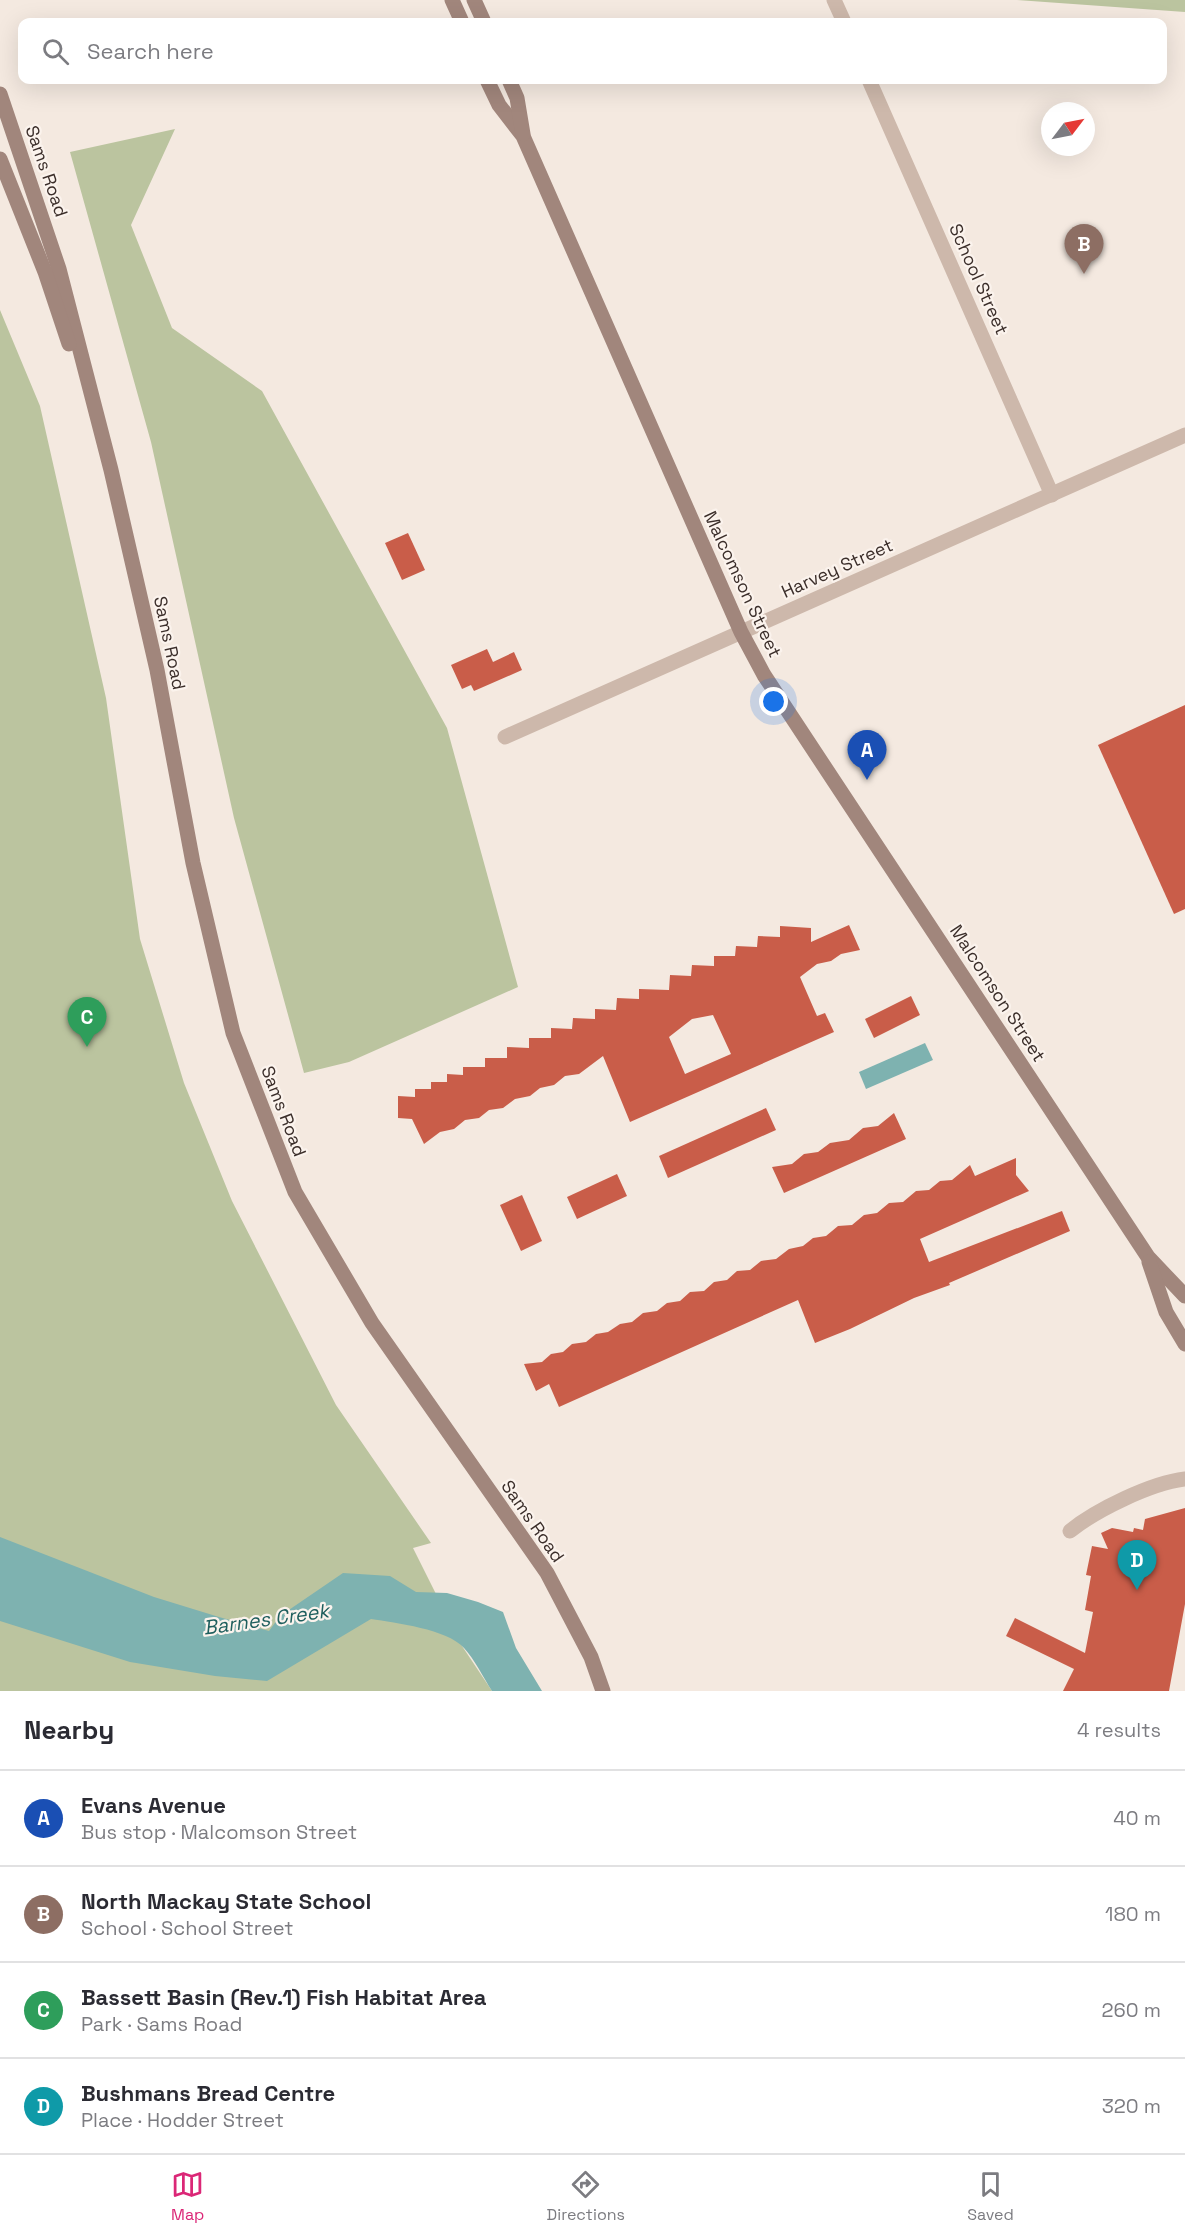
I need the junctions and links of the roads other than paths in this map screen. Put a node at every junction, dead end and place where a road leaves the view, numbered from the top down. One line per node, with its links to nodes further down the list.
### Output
1 (452, 0): 4 (main road)
2 (474, 0): 5 (main road)
3 (834, 0): 6 (street)
4 (460, 18)
5 (482, 18)
6 (842, 18)
7 (490, 84): 11 (main road, Malcomson Street)
8 (511, 84): 11 (main road, Malcomson Street)
9 (871, 84): 15 (street, School Street)
10 (0, 94): 14 (main road, Sams Road)
11 (523, 136): 16 (main road, Malcomson Street)
12 (0, 159): 14 (main road, Sams Road)
13 (1185, 435): 15 (street, Harvey Street)
14 (111, 470): 25 (main road, Sams Road)
15 (1052, 495): 16 (street, Harvey Street)
16 (741, 632): 17 (street, Harvey Street); 18 (main road, Malcomson Street)
17 (505, 737)
18 (1148, 1257): 19 (main road, Malcomson Street); 20 (main road, Malcomson Street)
19 (1185, 1296)
20 (1185, 1344)
21 (1185, 1468): 23 (street)
22 (1185, 1479): 23 (street)
23 (1150, 1489): 24 (street)
24 (1070, 1531)
25 (603, 1691)

